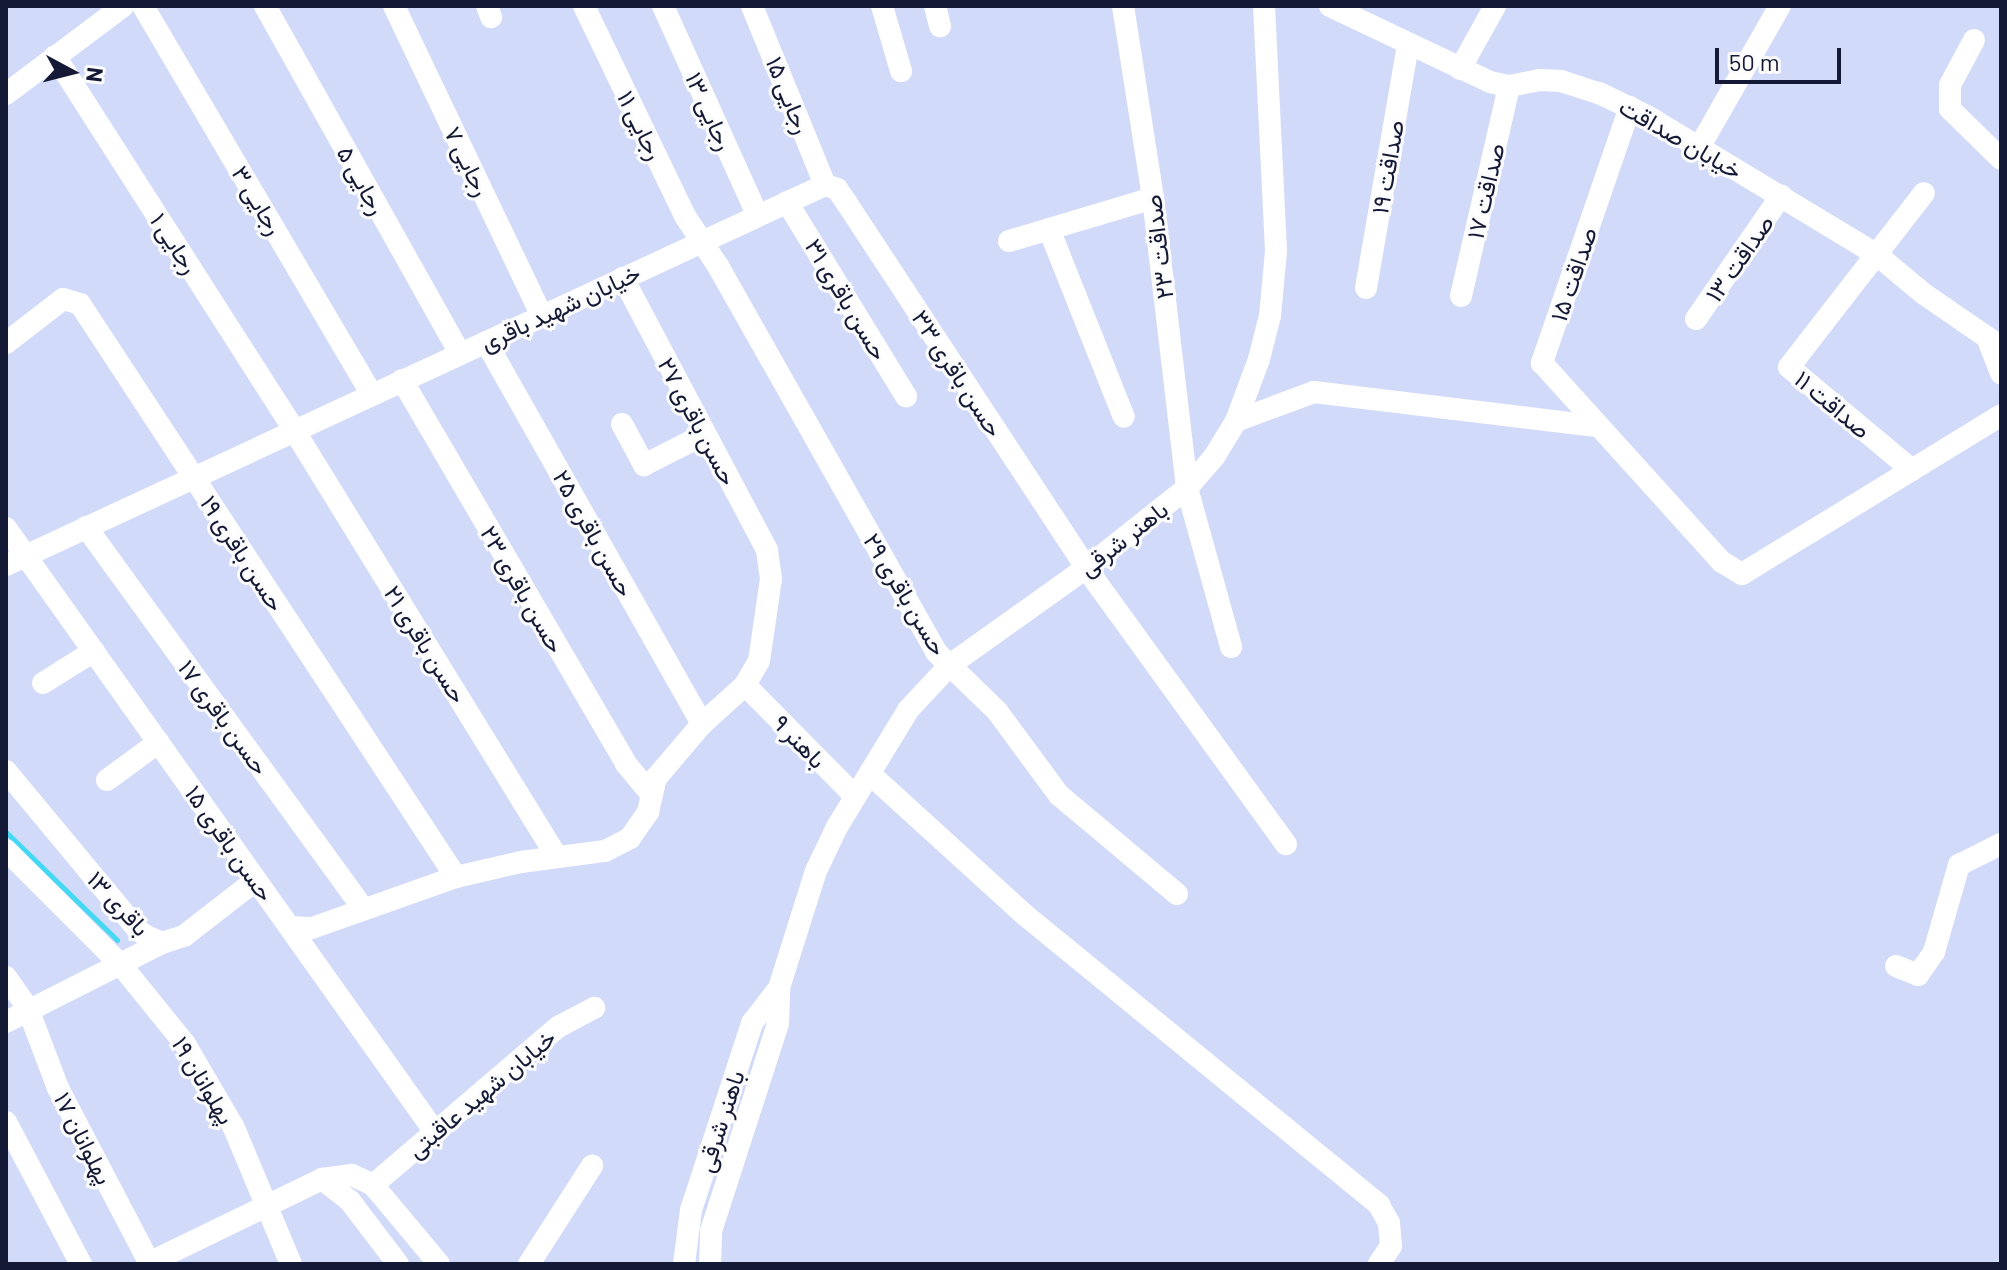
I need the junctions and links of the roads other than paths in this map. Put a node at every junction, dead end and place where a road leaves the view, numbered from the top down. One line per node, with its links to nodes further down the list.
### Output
1 (123, 6): 17 (street)
2 (143, 6): 46 (street, رجایی ۳)
3 (265, 6): 43 (street, رجایی ۵)
4 (394, 6): 38 (street, رجایی ۷)
5 (584, 6): 33 (street, رجایی ۱۱)
6 (663, 6): 30 (street, رجایی ۱۳)
7 (752, 6): 25 (street, رجایی ۱۵)
8 (882, 6): 19 (street)
9 (1123, 6): 28 (street, صداقت ۲۳)
10 (1264, 6): 50 (street, باهنر شرقی)
11 (1330, 6): 14 (street, خیابان صداقت)
12 (1495, 6): 18 (street)
13 (1780, 6): 23 (street)
14 (1361, 14): 16 (street, خیابان صداقت)
15 (1974, 40): 24 (street)
16 (1408, 45): 18 (street, خیابان صداقت); 36 (street, صداقت ۱۹)
17 (55, 56): 21 (street); 53 (street, رجایی ۱)
18 (1460, 69): 20 (street, خیابان صداقت)
19 (901, 71)
20 (1509, 86): 22 (street, خیابان صداقت); 37 (street, صداقت ۱۷)
21 (6, 94)
22 (1630, 107): 23 (street, خیابان صداقت); 52 (street, صداقت ۱۵)
23 (1700, 146): 27 (street, خیابان صداقت)
24 (2001, 159)
25 (825, 185): 29 (street, خیابان شهید باقری); 61 (street, حسن باقری ۳۳)
26 (1924, 193): 34 (street)
27 (1781, 196): 34 (street, خیابان صداقت); 39 (street, صداقت ۱۳)
28 (1153, 198): 31 (street); 57 (street, صداقت ۲۳)
29 (787, 202): 30 (street, خیابان شهید باقری); 47 (street, حسن باقری ۳۱)
30 (758, 216): 33 (street, خیابان شهید باقری)
31 (1049, 229): 32 (street); 49 (street)
32 (1009, 241)
33 (702, 242): 35 (street, خیابان شهید باقری); 64 (street, حسن باقری ۲۹)
34 (1876, 254): 41 (street, خیابان صداقت); 55 (street, صداقت ۱۱)
35 (623, 278): 38 (street, خیابان شهید باقری); 54 (street, حسن باقری ۲۷)
36 (1366, 288)
37 (1461, 296)
38 (542, 316): 40 (street, خیابان شهید باقری)
39 (1696, 319)
40 (486, 342): 43 (street, خیابان شهید باقری); 67 (street, حسن باقری ۲۵)
41 (1994, 342): 44 (street)
42 (6, 343): 56 (street, حسن باقری ۱۹)
43 (460, 353): 45 (street, خیابان شهید باقری)
44 (2001, 373)
45 (402, 380): 46 (street, خیابان شهید باقری); 72 (street, حسن باقری ۲۳)
46 (372, 394): 53 (street, خیابان شهید باقری)
47 (906, 396)
48 (2001, 415): 55 (street)
49 (1124, 417)
50 (1236, 421): 52 (street); 57 (street, باهنر شرقی)
51 (622, 424): 54 (street)
52 (1596, 426): 55 (street)
53 (294, 430): 56 (street, خیابان شهید باقری); 77 (street, حسن باقری ۲۱)
54 (705, 434): 66 (street, حسن باقری ۲۷)
55 (1912, 470)
56 (193, 477): 58 (street, خیابان شهید باقری); 78 (street, حسن باقری ۱۹)
57 (1187, 488): 61 (street, باهنر شرقی); 62 (street, صداقت ۲۳)
58 (86, 527): 60 (street, خیابان شهید باقری); 81 (street, حسن باقری ۱۷)
59 (6, 528): 60 (street, حسن باقری ۱۵)
60 (16, 560): 63 (street, حسن باقری ۱۵)
61 (1086, 568): 64 (street, باهنر شرقی); 74 (street, حسن باقری ۳۳)
62 (1231, 647)
63 (94, 651): 65 (street); 68 (street, حسن باقری ۱۵)
64 (950, 665): 70 (street, باهنر شرقی); 80 (street, حسن باقری ۲۹)
65 (43, 683)
66 (745, 685): 67 (street); 73 (street, باهنر ۹)
67 (702, 724): 72 (street)
68 (159, 742): 71 (street); 79 (street, حسن باقری ۱۵)
69 (6, 771): 83 (street, باقری ۱۳)
70 (870, 774): 73 (street, باهنر شرقی); 105 (street)
71 (107, 780)
72 (650, 793): 77 (street)
73 (855, 796): 87 (street, باهنر شرقی)
74 (1286, 844)
75 (2001, 844): 85 (street)
76 (6, 850): 84 (street, باقری ۱۳)
77 (557, 857): 78 (street)
78 (456, 877): 81 (street)
79 (256, 880): 82 (street, حسن باقری ۱۵); 83 (street, باقری ۱۳)
80 (1177, 894)
81 (363, 908): 82 (street)
82 (290, 927): 92 (street, حسن باقری ۱۵)
83 (162, 943): 84 (street)
84 (121, 965): 89 (street); 96 (street, پهلوانان ۱۹)
85 (1896, 966)
86 (6, 977): 89 (street, پهلوانان ۱۷)
87 (779, 988): 103 (street, باهنر شرقی); 104 (street, باهنر شرقی)
88 (594, 1008): 92 (street, خیابان شهید عاقبتی)
89 (28, 1009): 90 (street); 98 (street, پهلوانان ۱۷)
90 (6, 1022)
91 (6, 1122): 97 (street)
92 (435, 1132): 95 (street, خیابان شهید عاقبتی)
93 (592, 1166): 102 (street)
94 (322, 1179): 95 (street); 96 (street); 100 (street)
95 (373, 1185): 101 (street)
96 (265, 1207): 98 (street); 99 (street, پهلوانان ۱۹)
97 (81, 1264)
98 (148, 1264)
99 (291, 1264)
100 (398, 1264)
101 (439, 1264)
102 (529, 1264)
103 (684, 1264)
104 (710, 1264)
105 (1379, 1264)

